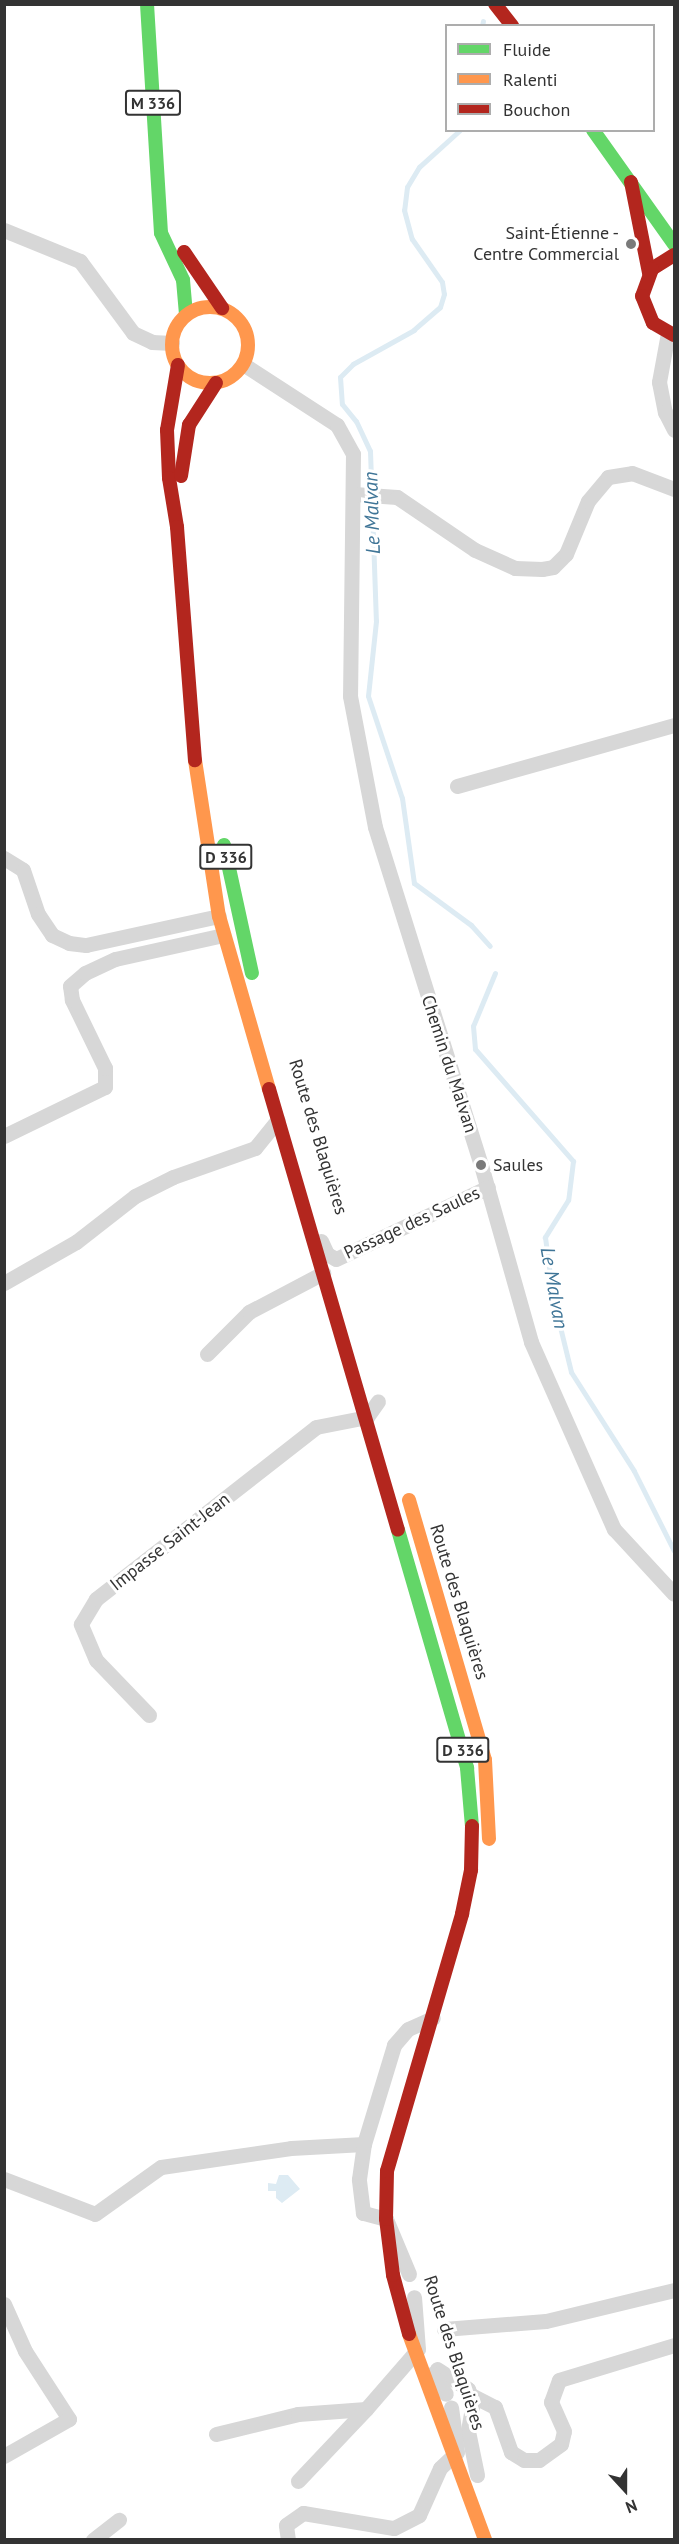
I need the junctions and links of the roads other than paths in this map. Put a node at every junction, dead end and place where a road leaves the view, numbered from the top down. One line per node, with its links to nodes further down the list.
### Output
1 (147, 4): 7 (main road, M 336)
2 (495, 4): 3 (main road)
3 (510, 24)
4 (594, 132): 5 (main road)
5 (631, 182): 6 (main road); 12 (main road)
6 (645, 200): 8 (main road); 10 (main road)
7 (160, 202): 13 (main road, M 336); 14 (main road, M 336)
8 (666, 208)
9 (4, 230): 16 (street)
10 (675, 244)
11 (675, 255): 12 (main road)
12 (649, 273): 15 (main road)
13 (222, 308): 14 (main road); 17 (main road)
14 (186, 315): 16 (main road)
15 (671, 334): 20 (street)
16 (172, 344): 18 (main road)
17 (243, 364): 19 (main road); 22 (street, Chemin du Malvan)
18 (178, 365): 19 (main road); 23 (main road)
19 (216, 383): 23 (main road)
20 (675, 430)
21 (675, 489): 22 (street)
22 (354, 494): 34 (street, Chemin du Malvan)
23 (177, 527): 24 (main road, Route des Blaquières / D 336)
24 (188, 674): 28 (main road, Route des Blaquières / D 336); 32 (main road, Route des Blaquières / D 336)
25 (675, 725): 26 (street)
26 (457, 786)
27 (4, 858): 28 (street)
28 (219, 916): 29 (main road, Route des Blaquières / D 336)
29 (224, 935): 30 (main road, Route des Blaquières / D 336); 31 (street)
30 (278, 1120): 33 (main road, Route des Blaquières / D 336); 38 (street)
31 (4, 1136)
32 (302, 1149)
33 (293, 1168): 36 (street); 37 (main road, Route des Blaquières / D 336)
34 (488, 1187): 36 (street, Passage des Saules); 44 (street, Chemin du Malvan)
35 (326, 1226): 36 (main road, Route des Blaquières)
36 (337, 1264)
37 (323, 1273): 39 (street); 41 (main road, Route des Blaquières / D 336)
38 (4, 1282)
39 (207, 1354)
40 (376, 1396): 41 (street); 42 (main road)
41 (367, 1417): 45 (street, Impasse Saint-Jean); 47 (main road, Route des Blaquières / D 336)
42 (385, 1424)
43 (403, 1481): 46 (main road, Route des Blaquières / D 336)
44 (675, 1594)
45 (149, 1715)
46 (486, 1864)
47 (440, 2019): 48 (street); 49 (main road, Route des Blaquières / D 336); 52 (main road, Route des Blaquières / D 336)
48 (364, 2145): 50 (street); 52 (street)
49 (406, 2160): 52 (street)
50 (4, 2179)
51 (403, 2214): 53 (main road, Route des Blaquières)
52 (387, 2219): 53 (street); 59 (main road, Route des Blaquières / D 336)
53 (409, 2274): 55 (main road, Route des Blaquières)
54 (675, 2290): 57 (street)
55 (414, 2297): 59 (street); 60 (main road, Route des Blaquières)
56 (4, 2304): 65 (street)
57 (444, 2329)
58 (675, 2345): 61 (street)
59 (415, 2354): 62 (street); 63 (street); 66 (main road, Route des Blaquières / D 336)
60 (437, 2369): 61 (street); 62 (main road, Route des Blaquières)
61 (469, 2394): 67 (street)
62 (449, 2401): 66 (street); 67 (main road, Route des Blaquières)
63 (366, 2409): 64 (street); 68 (street)
64 (216, 2434)
65 (4, 2456)
66 (453, 2460): 71 (street); 72 (main road, Route des Blaquières / D 336); 73 (street)
67 (479, 2480)
68 (298, 2481)
69 (119, 2520): 70 (street)
70 (93, 2540)
71 (288, 2540)
72 (485, 2540)
73 (496, 2540)

